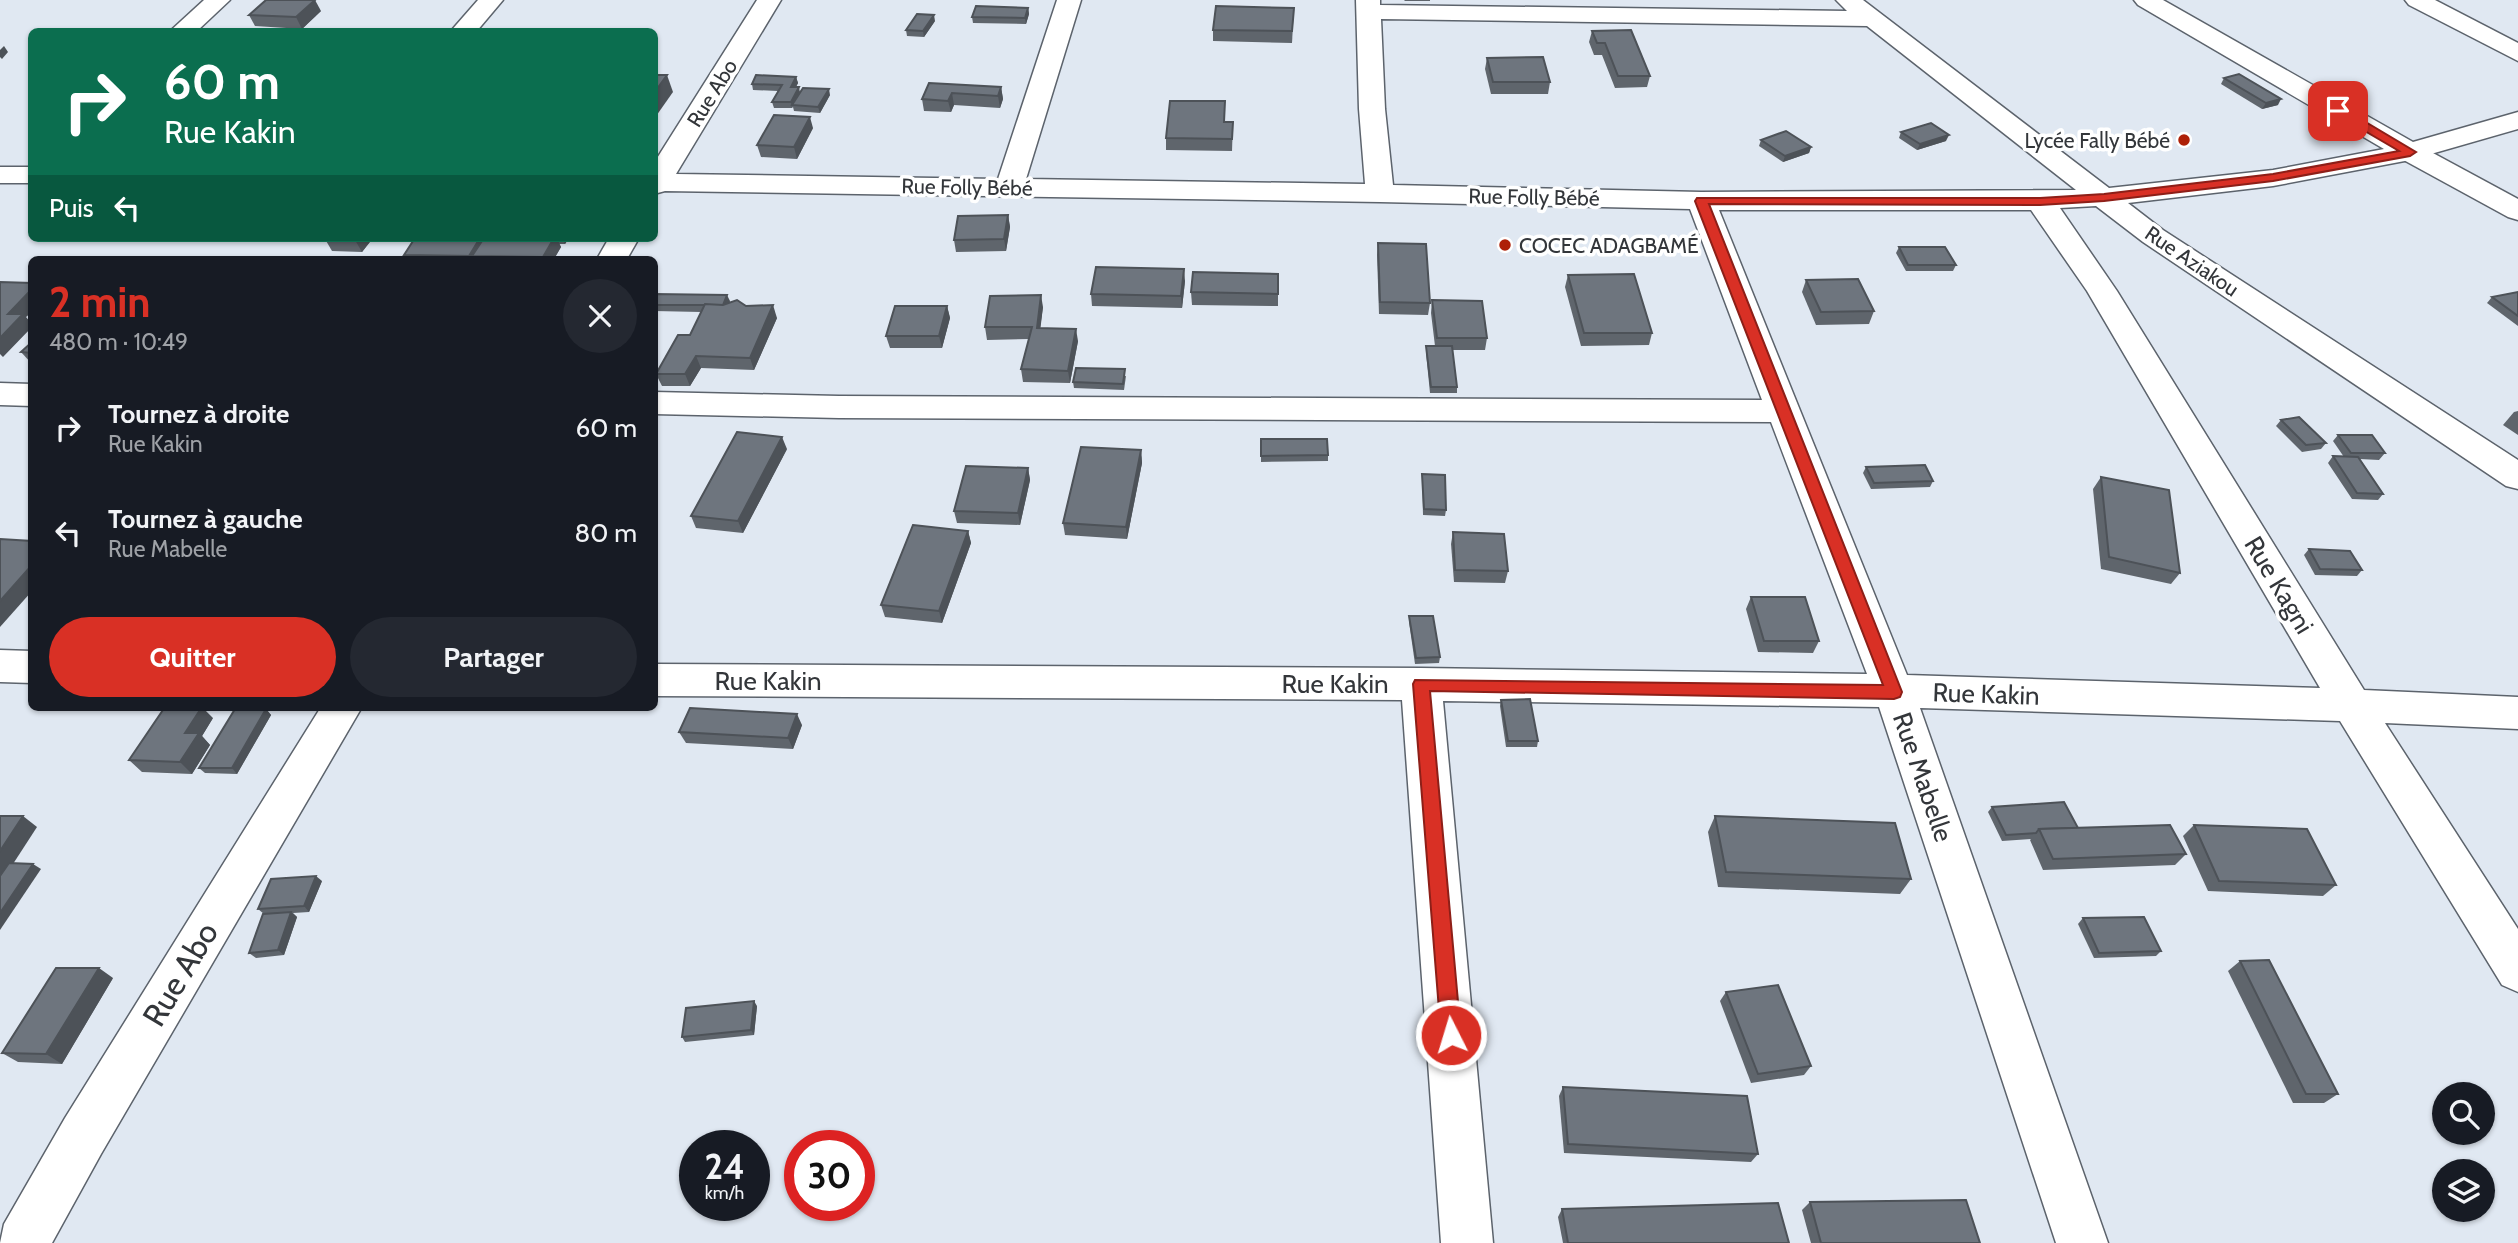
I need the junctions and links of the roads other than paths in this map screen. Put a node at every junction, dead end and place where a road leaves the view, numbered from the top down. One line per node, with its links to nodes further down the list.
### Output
1 (218, 0): 11 (street)
2 (491, 0): 12 (street)
3 (769, 0): 16 (street, Rue Abo)
4 (1069, 0): 18 (street)
5 (1848, 0): 10 (street, Rue Aziakou)
6 (2146, 0): 15 (street)
7 (2417, 0): 9 (street)
8 (1368, 6): 10 (street); 19 (street)
9 (2439, 6): 13 (street)
10 (1874, 19): 20 (street, Rue Aziakou)
11 (186, 28)
12 (466, 28)
13 (2518, 53)
14 (2518, 120): 15 (street, Rue Folly Bébé)
15 (2410, 152): 20 (street, Rue Folly Bébé); 23 (street)
16 (658, 178)
17 (658, 183): 18 (street, Rue Folly Bébé)
18 (1009, 188): 19 (street, Rue Folly Bébé)
19 (1380, 193): 21 (street, Rue Folly Bébé)
20 (2104, 197): 22 (street, Rue Folly Bébé); 28 (street, Rue Aziakou)
21 (1701, 201): 22 (street, Rue Folly Bébé); 27 (street, Rue Mabelle)
22 (2040, 201): 34 (street, Rue Kagni)
23 (2518, 211)
24 (0, 394): 25 (street)
25 (28, 394)
26 (658, 403): 27 (street)
27 (1785, 411): 33 (street, Rue Mabelle)
28 (2518, 477)
29 (0, 666): 30 (street)
30 (28, 667)
31 (658, 680): 32 (street, Rue Kakin)
32 (1421, 684): 33 (street, Rue Kakin); 39 (street)
33 (1894, 692): 34 (street, Rue Kakin); 40 (street, Rue Mabelle)
34 (2351, 704): 36 (street, Rue Kakin); 37 (street, Rue Kagni)
35 (340, 711): 38 (street, Rue Abo)
36 (2518, 713)
37 (2518, 970)
38 (23, 1243)
39 (1467, 1243)
40 (2082, 1243)

